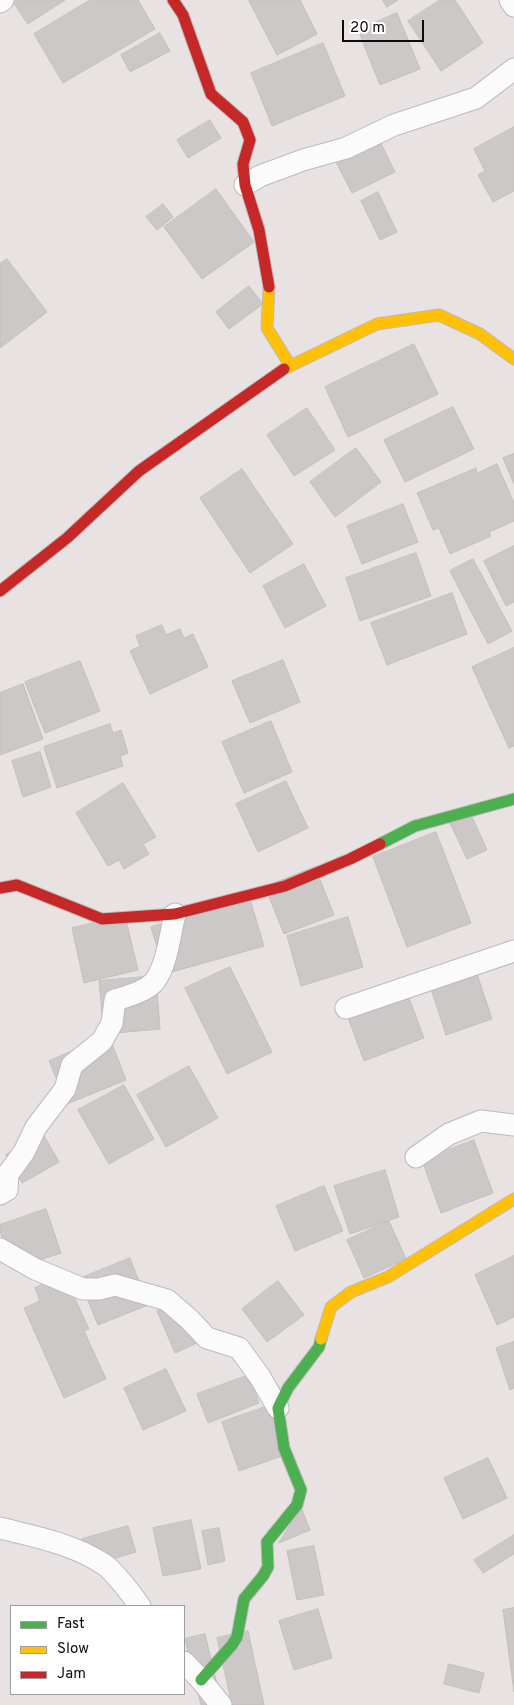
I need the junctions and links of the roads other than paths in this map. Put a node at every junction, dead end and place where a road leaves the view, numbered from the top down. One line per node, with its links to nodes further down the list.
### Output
1 (3, 0): 4 (street)
2 (173, 0): 7 (street)
3 (510, 0): 5 (street)
4 (0, 2)
5 (514, 6)
6 (514, 69): 7 (street)
7 (245, 185): 9 (street)
8 (514, 359): 9 (street)
9 (290, 365): 10 (street)
10 (0, 591)
11 (514, 800): 13 (street)
12 (0, 888): 13 (street)
13 (175, 914): 18 (street)
14 (514, 951): 15 (street)
15 (346, 1008)
16 (514, 1125): 17 (street)
17 (416, 1157)
18 (0, 1194)
19 (514, 1199): 21 (street)
20 (0, 1249): 21 (street)
21 (278, 1408): 25 (street)
22 (0, 1528): 23 (street)
23 (139, 1605)
24 (185, 1663): 25 (street)
25 (201, 1680): 26 (street)
26 (221, 1705)

